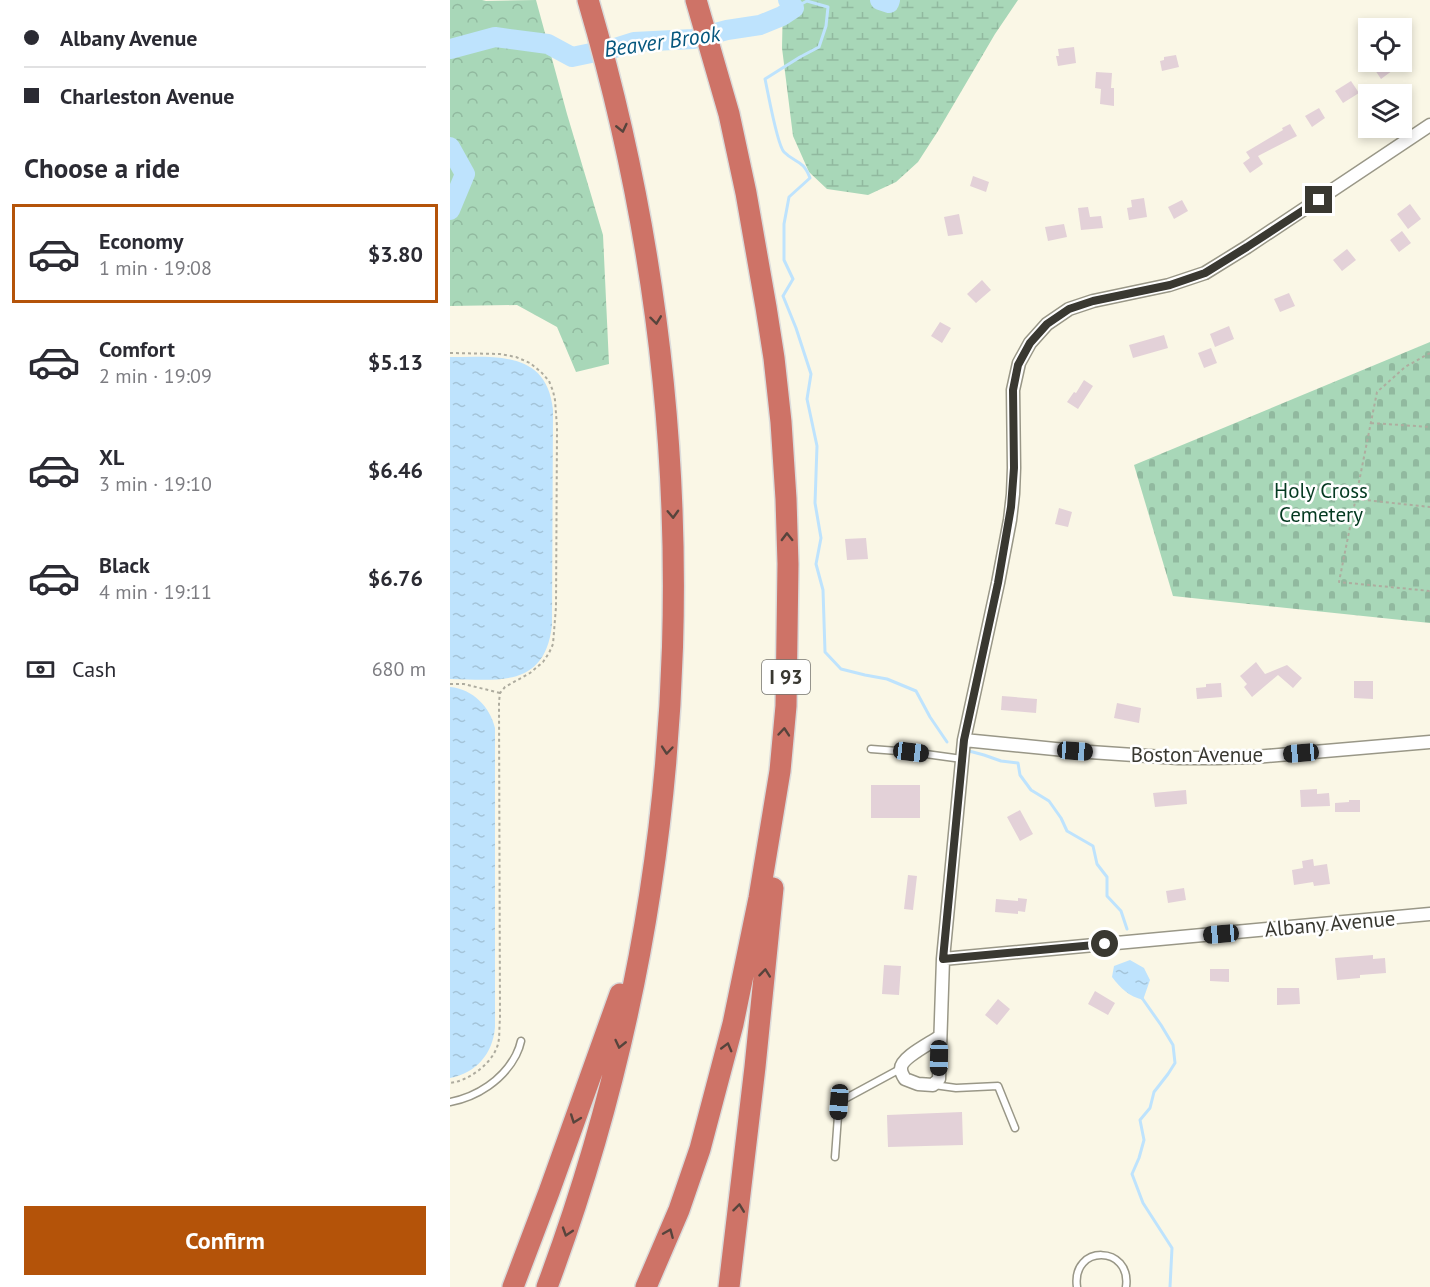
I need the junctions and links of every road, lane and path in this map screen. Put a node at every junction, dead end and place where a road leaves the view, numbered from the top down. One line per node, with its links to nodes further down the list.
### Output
1 (588, 0): 19 (highway, one-way to 19)
2 (699, 9): 17 (highway, I 93, one-way to 2)
3 (1430, 125): 13 (street)
4 (450, 353): 12 (path)
5 (1430, 353): 6 (path)
6 (1371, 423): 7 (path); 8 (path)
7 (1430, 427)
8 (1356, 499): 9 (path); 10 (path)
9 (1430, 507)
10 (1430, 591)
11 (450, 684): 12 (path)
12 (500, 693): 24 (path)
13 (964, 740): 14 (street, Boston Avenue); 16 (street)
14 (1430, 742)
15 (871, 749): 16 (lane)
16 (963, 759): 20 (street)
17 (780, 771): 31 (highway, I 93, one-way to 17); 32 (highway, one-way to 17)
18 (1430, 914): 20 (street, Albany Avenue)
19 (645, 925): 29 (highway, one-way to 29); 30 (highway, one-way to 30)
20 (943, 959): 21 (street)
21 (939, 1037): 23 (street); 25 (street)
22 (521, 1041): 26 (lane)
23 (901, 1069): 25 (street); 28 (lane)
24 (450, 1083)
25 (933, 1085): 27 (lane)
26 (450, 1102)
27 (1015, 1128)
28 (835, 1158)
29 (513, 1287)
30 (547, 1287)
31 (646, 1287)
32 (729, 1287)
33 (1077, 1287): 34 (lane)
34 (1126, 1287)

